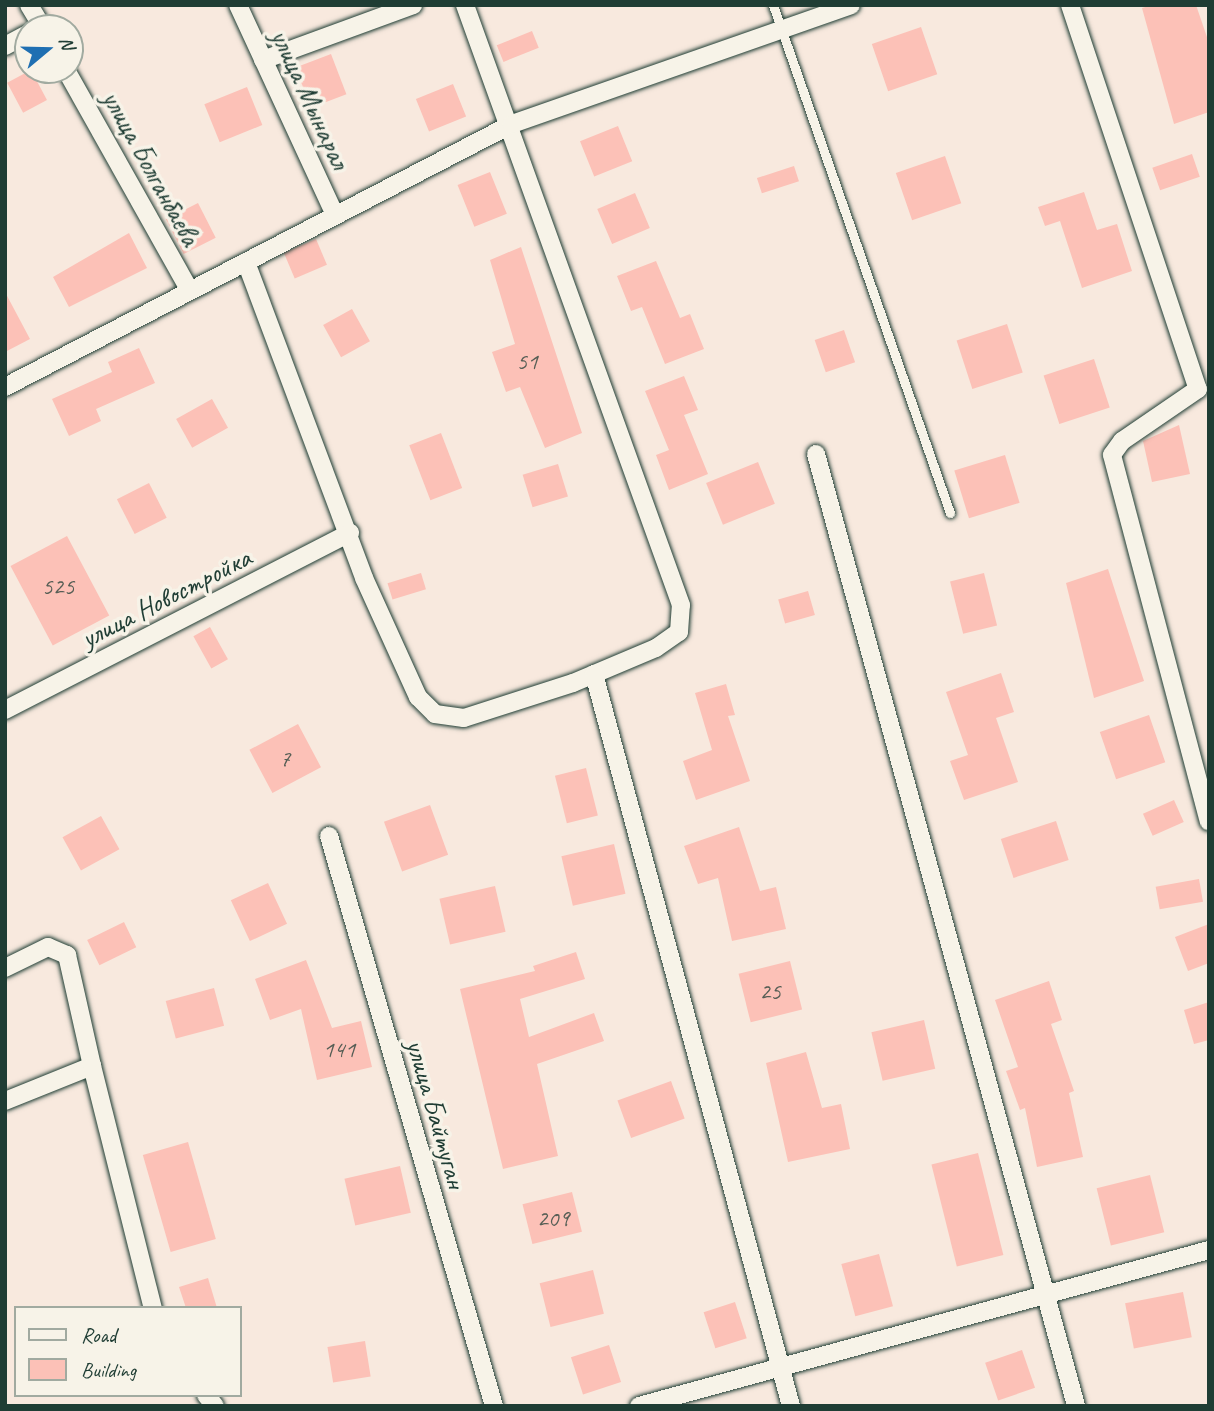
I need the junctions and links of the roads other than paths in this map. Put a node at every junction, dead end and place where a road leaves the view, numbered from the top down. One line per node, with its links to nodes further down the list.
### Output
1 (238, 5): 8 (street, улица Мынарал)
2 (413, 5): 8 (street)
3 (465, 5): 10 (street)
4 (773, 5): 7 (lane)
5 (851, 5): 7 (street)
6 (1070, 5): 20 (street)
7 (782, 29): 10 (street); 16 (lane)
8 (263, 60): 11 (street, улица Мынарал)
9 (74, 84): 13 (street, улица Болганбаева)
10 (512, 124): 11 (street); 18 (street)
11 (335, 215): 12 (street)
12 (246, 262): 13 (street); 17 (street)
13 (190, 291): 14 (street)
14 (5, 387)
15 (816, 454): 26 (street)
16 (950, 513)
17 (350, 533): 18 (street); 19 (street, улица Новостройка)
18 (594, 674): 28 (street)
19 (5, 710)
20 (1209, 821)
21 (328, 836): 29 (street, улица Байтуган)
22 (5, 968): 23 (street)
23 (92, 1066): 24 (street); 27 (street)
24 (5, 1101)
25 (1209, 1250): 26 (street)
26 (1045, 1294): 28 (street); 32 (street)
27 (152, 1306)
28 (779, 1366): 30 (street); 31 (street)
29 (494, 1406)
30 (639, 1406)
31 (791, 1406)
32 (1076, 1406)

